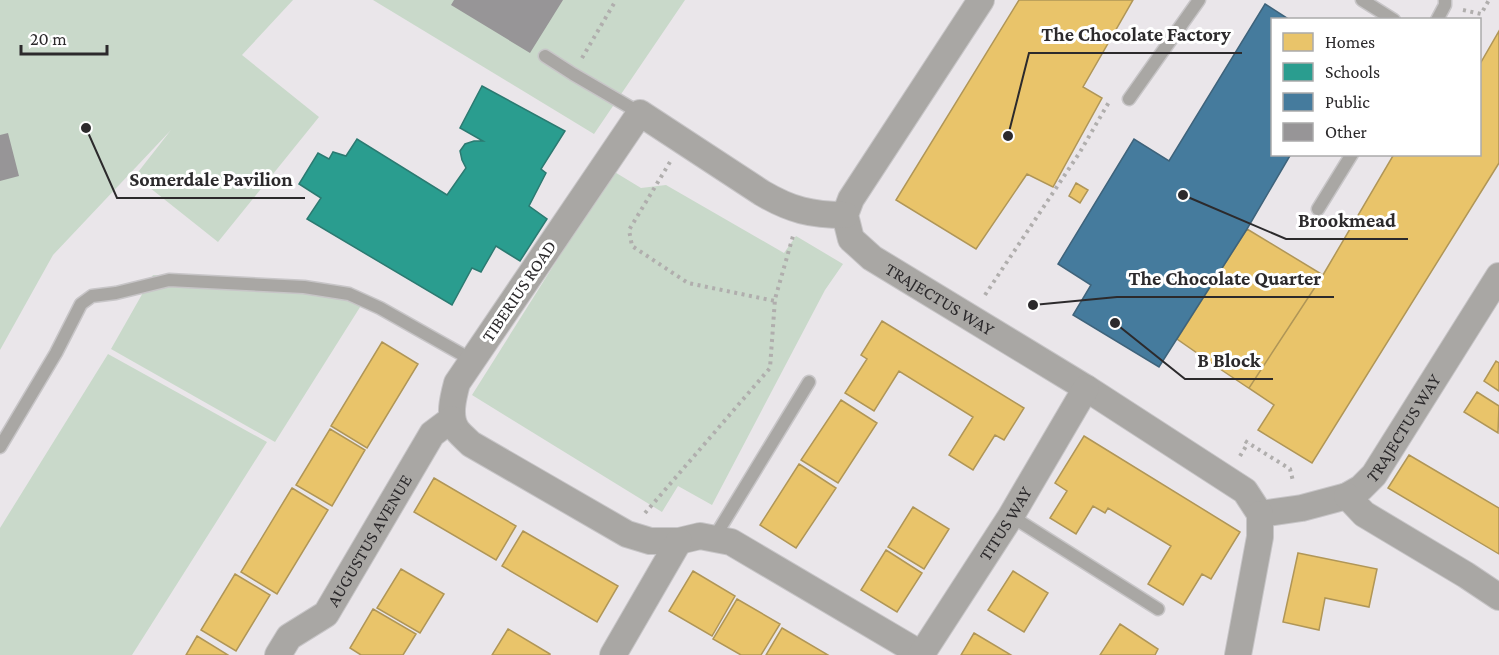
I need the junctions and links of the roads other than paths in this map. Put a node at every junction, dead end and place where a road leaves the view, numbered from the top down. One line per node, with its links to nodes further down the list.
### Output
1 (981, 0): 12 (street)
2 (1199, 0): 8 (lane)
3 (1362, 0): 5 (lane)
4 (1445, 3): 6 (lane)
5 (1391, 18)
6 (1438, 18)
7 (545, 56): 9 (lane)
8 (1128, 99)
9 (640, 113): 12 (street); 14 (street, TIBERIUS ROAD)
10 (1351, 156): 11 (lane)
11 (1318, 209)
12 (844, 215): 16 (street, TRAJECTUS WAY)
13 (1499, 276): 19 (street, TRAJECTUS WAY)
14 (472, 360): 17 (street, TIBERIUS ROAD); 18 (lane)
15 (809, 382): 22 (lane)
16 (1086, 388): 20 (street, TRAJECTUS WAY); 21 (street, TITUS WAY)
17 (452, 419): 23 (street); 27 (street, AUGUSTUS AVENUE)
18 (0, 447)
19 (1347, 496): 20 (street, TRAJECTUS WAY); 24 (street)
20 (1260, 514): 29 (street)
21 (1011, 516): 25 (lane); 26 (street, TITUS WAY)
22 (714, 538): 23 (street); 26 (street)
23 (679, 541): 28 (street)
24 (1499, 597)
25 (1158, 609)
26 (921, 654)
27 (278, 655)
28 (613, 655)
29 (1238, 655)

